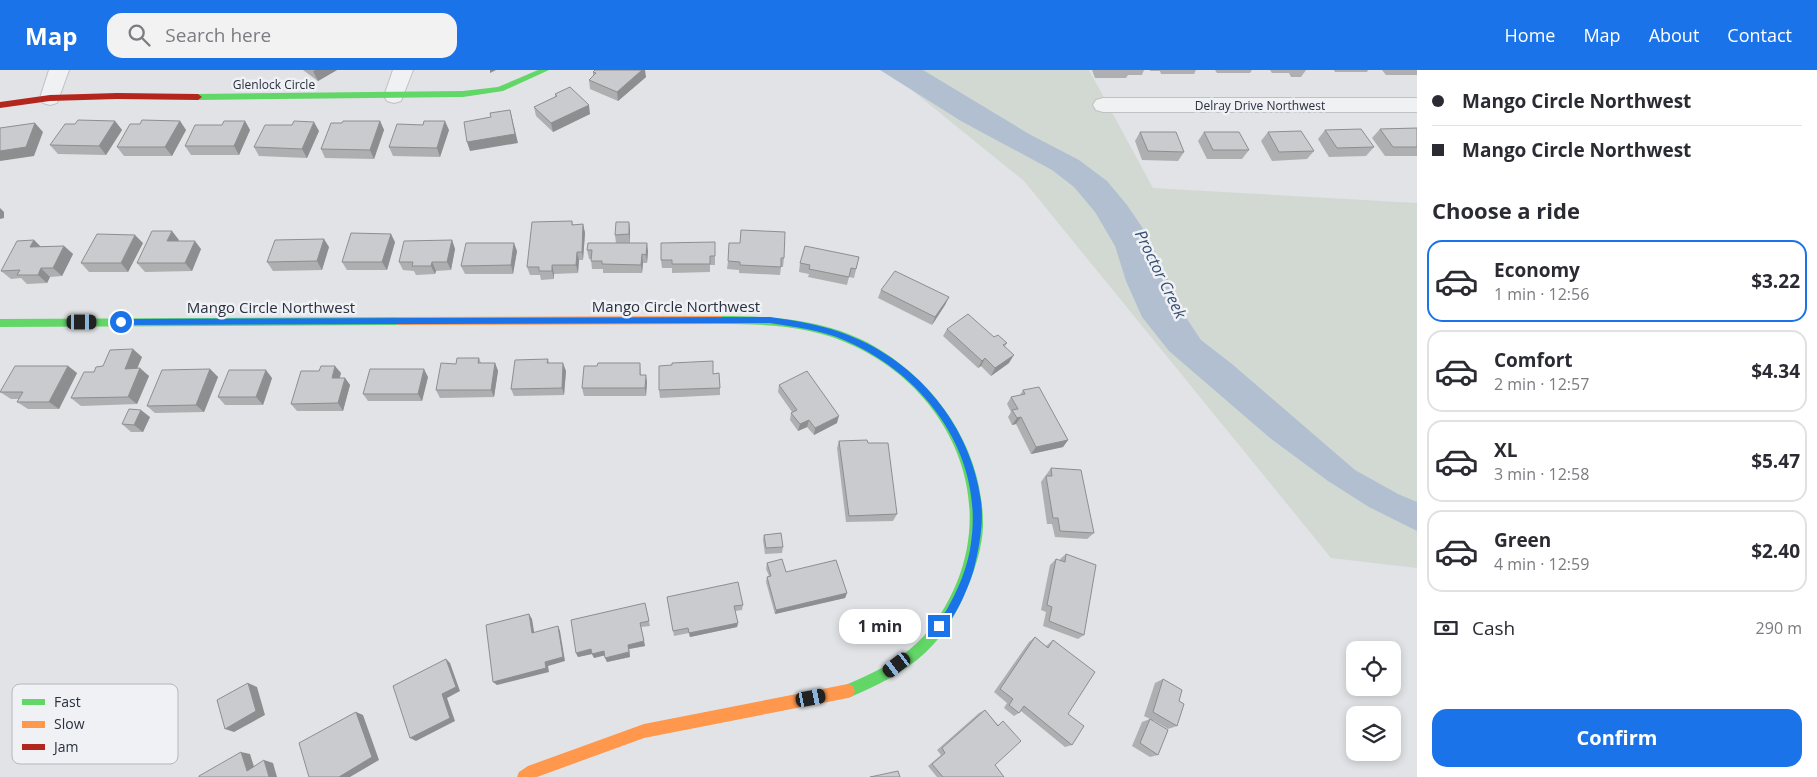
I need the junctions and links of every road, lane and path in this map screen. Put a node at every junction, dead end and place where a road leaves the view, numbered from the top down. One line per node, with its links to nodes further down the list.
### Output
1 (59, 70): 5 (street)
2 (403, 70): 4 (street)
3 (545, 70): 4 (street, Glenlock Circle)
4 (394, 96): 5 (street, Glenlock Circle)
5 (50, 98): 7 (street, Glenlock Circle)
6 (1417, 104): 8 (street, Delray Drive Northwest)
7 (0, 105)
8 (1103, 106)
9 (0, 323): 10 (street, Mango Circle Northwest)
10 (524, 777)

